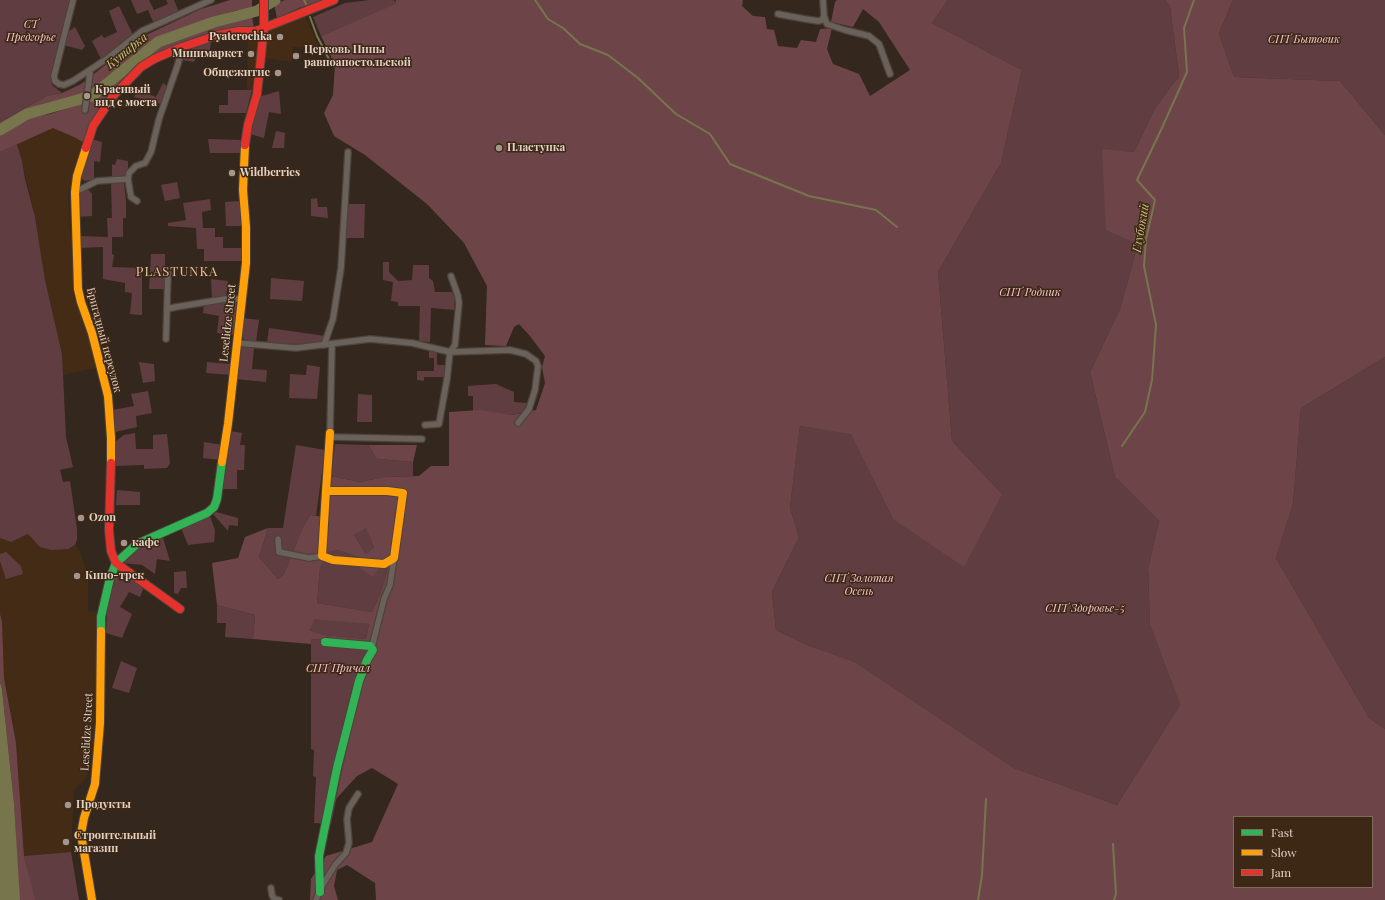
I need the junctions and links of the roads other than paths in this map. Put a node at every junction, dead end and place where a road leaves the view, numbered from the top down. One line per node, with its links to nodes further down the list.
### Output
1 (73, 0): 2 (street)
2 (211, 0)
3 (264, 0): 8 (street, Leselidze Street)
4 (334, 0): 8 (street)
5 (823, 0): 7 (street)
6 (778, 14): 7 (street)
7 (824, 16): 11 (street)
8 (264, 25): 9 (street); 19 (street, Leselidze Street)
9 (182, 47): 14 (street); 15 (street, Бригадный переулок)
10 (90, 73): 12 (street)
11 (890, 74)
12 (85, 110)
13 (348, 152): 24 (street)
14 (128, 179): 15 (street); 16 (street)
15 (75, 192): 34 (street, Бригадный переулок)
16 (137, 201)
17 (168, 273): 20 (street)
18 (451, 276): 25 (street)
19 (242, 298): 20 (street); 22 (street, Leselidze Street)
20 (167, 309): 21 (street)
21 (166, 338)
22 (237, 343): 24 (street); 34 (street, Leselidze Street)
23 (332, 344): 24 (street); 25 (street); 28 (street)
24 (324, 345)
25 (450, 352): 26 (street); 27 (street)
26 (518, 423)
27 (425, 425)
28 (330, 433): 29 (street); 30 (street)
29 (422, 439)
30 (326, 491): 32 (street); 33 (street)
31 (278, 539): 32 (street)
32 (322, 556): 33 (street)
33 (394, 558): 37 (street)
34 (116, 563): 35 (street); 41 (street, Leselidze Street)
35 (180, 609)
36 (325, 642): 37 (street)
37 (372, 647): 40 (street)
38 (358, 794): 40 (street)
39 (271, 888): 42 (street)
40 (318, 896)
41 (92, 900)
42 (278, 900)

